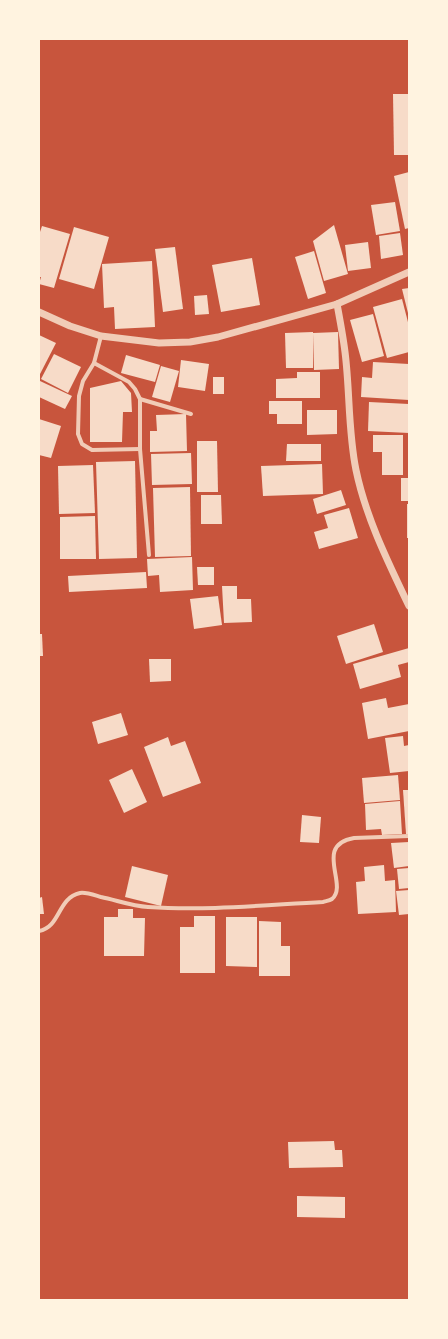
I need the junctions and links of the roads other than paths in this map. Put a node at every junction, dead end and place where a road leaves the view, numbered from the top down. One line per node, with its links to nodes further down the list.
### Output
1 (409, 272): 2 (street)
2 (337, 304): 4 (street); 10 (street)
3 (39, 312): 4 (street)
4 (102, 336): 5 (street)
5 (94, 363): 6 (street); 8 (street)
6 (140, 399): 7 (street); 8 (street)
7 (191, 414)
8 (140, 449): 9 (street)
9 (149, 555)
10 (409, 606)
11 (409, 836): 12 (street)
12 (39, 931)

